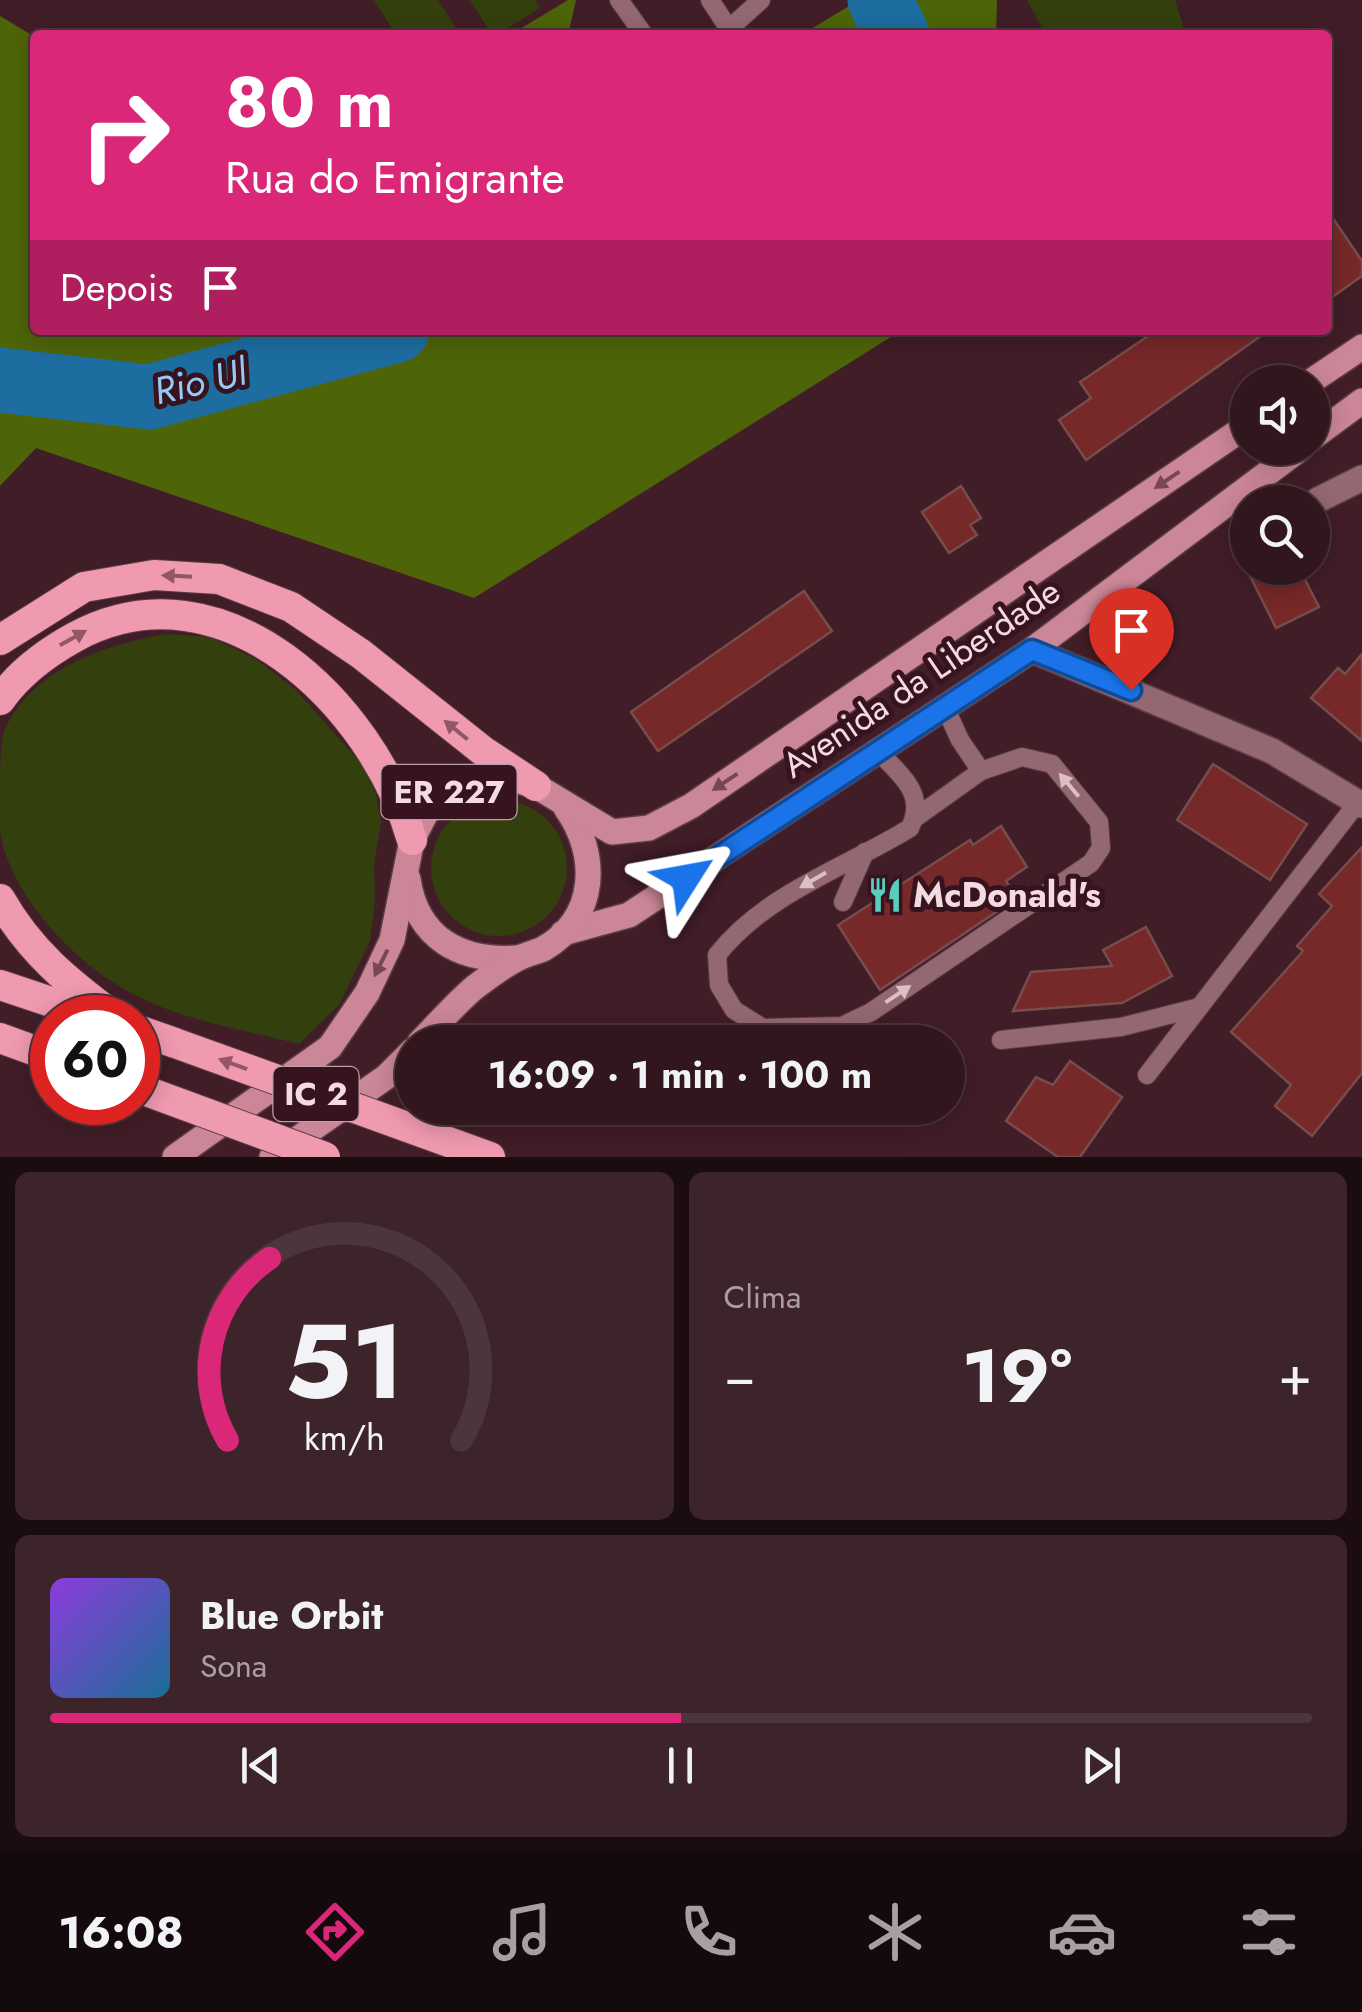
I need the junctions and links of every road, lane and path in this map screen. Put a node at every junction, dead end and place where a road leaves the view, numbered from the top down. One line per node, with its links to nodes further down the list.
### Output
1 (620, 0): 4 (lane)
2 (710, 0): 5 (lane)
3 (761, 0): 6 (lane)
4 (641, 30)
5 (723, 30)
6 (726, 30)
7 (1362, 347): 8 (main road)
8 (1330, 369)
9 (1362, 401): 10 (main road)
10 (1330, 425)
11 (1230, 438): 23 (main road, Avenida da Liberdade, one-way to 23)
12 (1277, 465): 16 (main road, Avenida da Liberdade)
13 (1362, 478): 14 (street)
14 (1330, 494)
15 (0, 640): 21 (highway, one-way to 15)
16 (1032, 650): 18 (main road, Avenida da Liberdade); 22 (street)
17 (0, 700): 26 (highway, one-way to 26)
18 (945, 707): 19 (main road, Avenida da Liberdade); 20 (lane)
19 (878, 751): 24 (lane); 29 (main road, Avenida da Liberdade)
20 (981, 772): 24 (lane); 25 (lane, one-way to 20)
21 (536, 786): 23 (main road, Avenida da Liberdade / ER 227); 26 (main road, Avenida da Liberdade / ER 227)
22 (1360, 804): 34 (lane)
23 (564, 806): 29 (main road, Avenida da Liberdade / ER 227)
24 (914, 818): 25 (lane)
25 (864, 852): 28 (lane)
26 (409, 854): 30 (main road, ER 227); 43 (main road, Avenida da Liberdade / ER 227, one-way to 43)
27 (0, 899): 33 (highway)
28 (844, 902)
29 (563, 933): 30 (main road, Avenida da Liberdade)
30 (517, 958): 35 (main road, Avenida da Liberdade)
31 (0, 985): 32 (highway)
32 (30, 995)
33 (85, 995)
34 (1200, 1006): 38 (lane); 41 (lane)
35 (437, 1025)
36 (0, 1038): 39 (highway)
37 (160, 1038): 46 (highway, IC 2, one-way to 37, bridge)
38 (1001, 1040)
39 (30, 1049)
40 (395, 1068): 44 (main road)
41 (1147, 1075)
42 (160, 1096): 45 (highway, IC 2, bridge)
43 (174, 1157)
44 (272, 1157)
45 (325, 1157)
46 (490, 1157)

